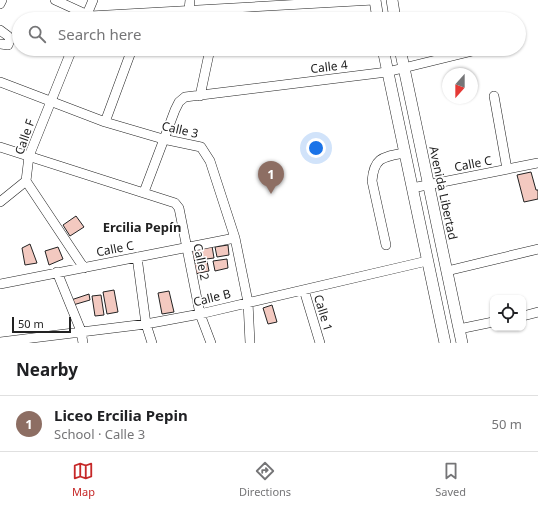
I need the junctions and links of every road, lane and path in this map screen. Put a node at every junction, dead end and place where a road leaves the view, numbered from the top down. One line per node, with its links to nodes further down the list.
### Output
1 (2, 0): 7 (street)
2 (55, 0): 10 (street)
3 (94, 0): 11 (street)
4 (190, 0): 9 (street)
5 (375, 0): 8 (street); 14 (main road)
6 (392, 0): 15 (main road)
7 (0, 4)
8 (218, 9): 9 (street); 13 (street)
9 (189, 10): 12 (street)
10 (77, 12)
11 (88, 12)
12 (174, 12)
13 (217, 12)
14 (377, 12)
15 (394, 12)
16 (0, 30): 17 (street)
17 (0, 44)
18 (69, 56): 29 (street, Calle F)
19 (129, 56): 30 (street)
20 (209, 56): 27 (street)
21 (384, 56): 25 (main road)
22 (401, 56): 24 (main road, Avenida Libertad)
23 (451, 56): 24 (street, Calle 4)
24 (403, 67): 25 (street, Calle 4); 38 (main road, Avenida Libertad)
25 (387, 72): 27 (street, Calle 4); 33 (main road)
26 (0, 82): 29 (street, Calle 3)
27 (200, 96): 31 (street)
28 (494, 96): 36 (street)
29 (51, 101): 30 (street, Calle 3); 34 (street, Calle F)
30 (105, 122): 31 (street, Calle 3)
31 (164, 140): 40 (street); 42 (street, Calle 3)
32 (0, 147): 34 (street)
33 (404, 153): 39 (main road); 43 (street)
34 (29, 156): 37 (street, Calle F); 40 (street)
35 (538, 163): 36 (street, Calle C)
36 (507, 169): 38 (street, Calle C)
37 (26, 181): 41 (street); 48 (street)
38 (429, 185): 39 (street, Calle C); 49 (main road, Avenida Libertad)
39 (412, 188): 47 (main road)
40 (144, 192): 44 (street, Calle 2)
41 (0, 202)
42 (235, 238): 44 (street, Calle C); 53 (street, Calle 3)
43 (386, 245)
44 (186, 248): 46 (street, Calle C); 55 (street, Calle 2)
45 (538, 249): 49 (street)
46 (137, 257): 48 (street, Calle C); 58 (street)
47 (427, 260): 52 (street, Calle B); 67 (main road)
48 (84, 268): 50 (street, Calle C)
49 (447, 271): 59 (main road, Avenida Libertad)
50 (57, 272): 51 (street, Calle C); 60 (street)
51 (0, 284)
52 (304, 290): 53 (street, Calle B); 66 (street, Calle 1)
53 (248, 302): 55 (street, Calle B); 65 (street, Calle 3)
54 (538, 312): 56 (street)
55 (200, 314): 58 (street, Calle B); 64 (street, Calle 2)
56 (526, 315)
57 (490, 323): 59 (street)
58 (146, 324): 60 (street, Calle B); 63 (street)
59 (458, 329): 68 (main road, Avenida Libertad)
60 (81, 331): 61 (street, Calle B); 62 (street)
61 (0, 342)
62 (83, 343)
63 (152, 343)
64 (211, 343)
65 (250, 343)
66 (320, 343)
67 (445, 343)
68 (462, 343)

